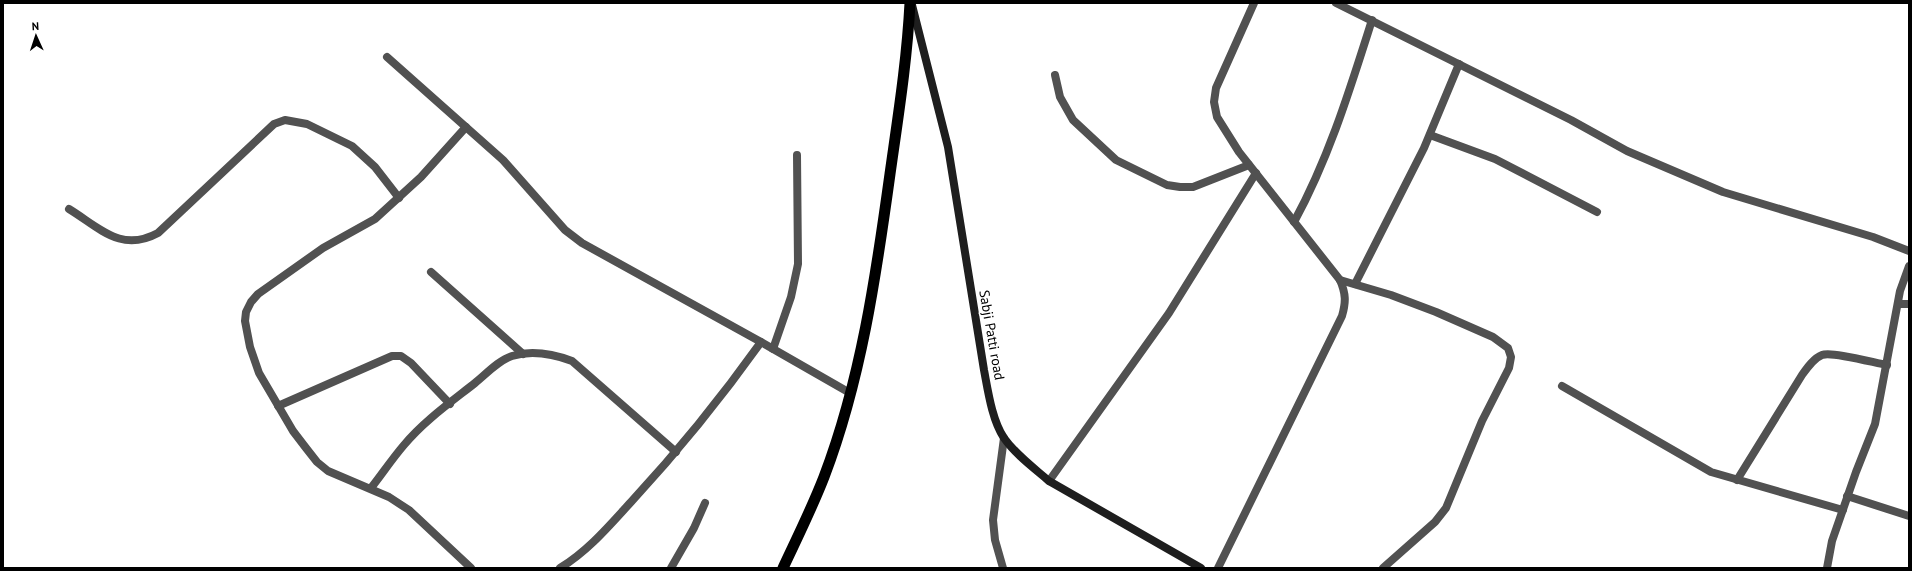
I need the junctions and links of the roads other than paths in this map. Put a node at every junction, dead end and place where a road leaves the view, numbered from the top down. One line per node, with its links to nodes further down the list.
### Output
1 (911, 3): 29 (highway); 32 (main road, Sabji Patti road)
2 (1254, 3): 11 (street)
3 (1336, 3): 4 (street)
4 (1372, 20): 6 (street); 16 (street)
5 (387, 58): 8 (street)
6 (1459, 64): 9 (street); 17 (street)
7 (1056, 74): 11 (street)
8 (466, 128): 13 (street); 24 (street)
9 (1430, 135): 15 (street); 21 (street)
10 (797, 156): 25 (street)
11 (1249, 165): 12 (street)
12 (1256, 173): 16 (street); 35 (street)
13 (399, 198): 14 (street); 31 (street)
14 (69, 209)
15 (1597, 212)
16 (1294, 222): 20 (street)
17 (1909, 251)
18 (1909, 266): 22 (street)
19 (431, 272): 26 (street)
20 (1340, 280): 21 (street); 47 (street)
21 (1355, 284): 48 (street)
22 (1898, 304): 23 (street); 27 (street)
23 (1909, 304)
24 (761, 342): 25 (street); 33 (street)
25 (773, 349): 29 (street)
26 (523, 354): 30 (street); 33 (street)
27 (1887, 365): 34 (street); 37 (street)
28 (1562, 386): 34 (street)
29 (850, 393): 44 (highway)
30 (450, 404): 31 (street); 36 (street)
31 (278, 406): 36 (street)
32 (1004, 438): 35 (main road, Sabji Patti road); 45 (street)
33 (676, 452): 42 (street)
34 (1737, 480): 39 (street)
35 (1049, 481): 46 (main road, Sabji Patti road)
36 (371, 488): 41 (street)
37 (1848, 496): 39 (street); 40 (street)
38 (705, 503): 43 (street)
39 (1843, 510): 49 (street)
40 (1909, 516)
41 (471, 568)
42 (560, 568)
43 (671, 568)
44 (783, 568)
45 (1003, 568)
46 (1201, 568)
47 (1218, 568)
48 (1383, 568)
49 (1827, 568)

